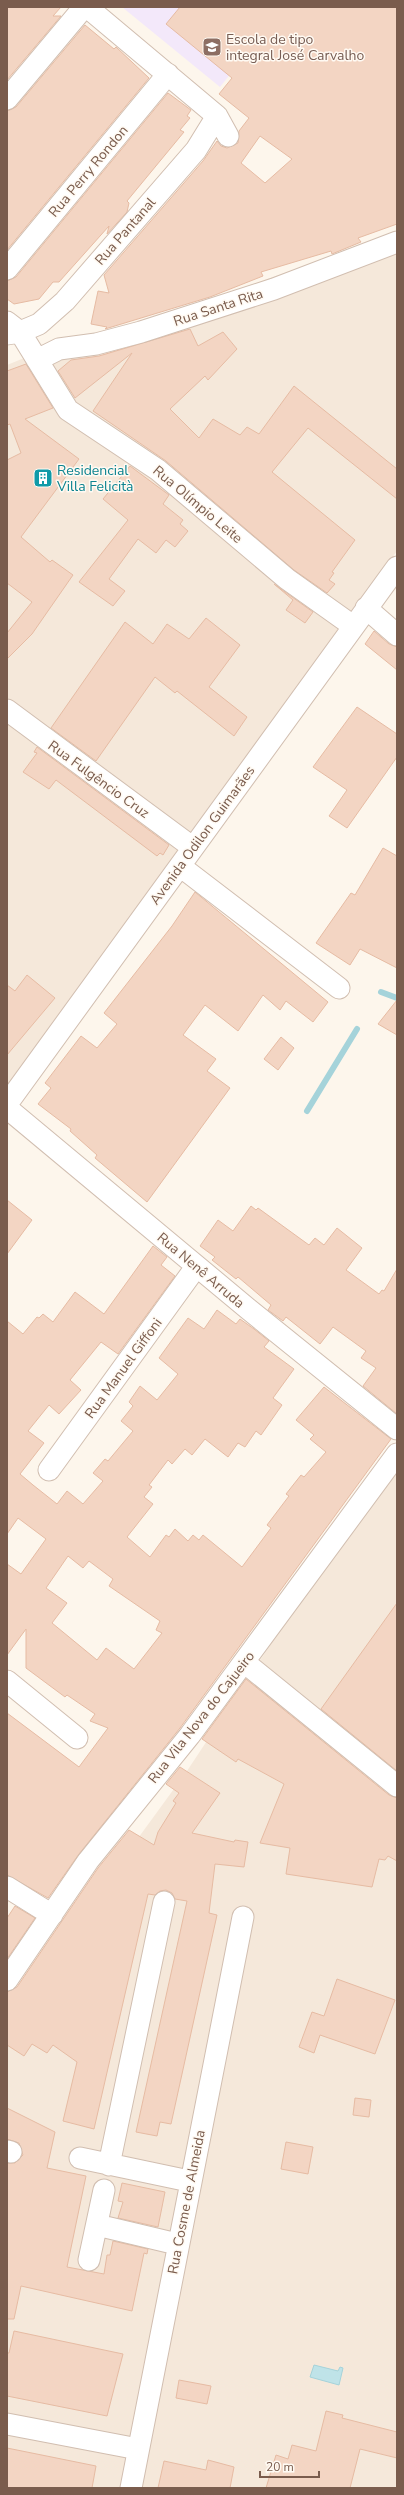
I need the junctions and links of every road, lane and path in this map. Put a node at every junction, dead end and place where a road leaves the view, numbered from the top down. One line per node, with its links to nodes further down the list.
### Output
1 (84, 7): 4 (street)
2 (87, 7): 3 (street)
3 (168, 74): 5 (street); 8 (street, Rua Perry Rondon)
4 (7, 99)
5 (217, 116): 6 (street); 9 (street, Rua Pantanal)
6 (228, 136)
7 (397, 242): 11 (street, Rua Santa Rita)
8 (7, 269)
9 (11, 329): 10 (street); 11 (street, Rua Olímpio Leite)
10 (7, 350)
11 (37, 360): 14 (street, Rua Olímpio Leite)
12 (397, 567): 13 (street, Avenida Odilon Guimarães)
13 (366, 608): 14 (street, Avenida Odilon Guimarães); 15 (street)
14 (353, 626): 17 (street, Avenida Odilon Guimarães)
15 (397, 635)
16 (7, 710): 17 (street, Rua Fulgêncio Cruz)
17 (192, 847): 18 (street, Avenida Odilon Guimarães)
18 (180, 866): 19 (street); 20 (street, Avenida Odilon Guimarães)
19 (339, 988)
20 (7, 1104)
21 (7, 1108): 22 (street, Rua Nenê Arruda)
22 (196, 1267): 23 (street, Rua Nenê Arruda); 25 (street, Rua Manuel Giffoni)
23 (397, 1429)
24 (397, 1454): 26 (street, Rua Vila Nova do Cajueiro)
25 (49, 1470)
26 (244, 1662): 29 (street); 32 (street, Rua Vila Nova do Cajueiro)
27 (7, 1681): 28 (street)
28 (78, 1738)
29 (393, 1780)
30 (7, 1887): 32 (street)
31 (164, 1902): 36 (street)
32 (52, 1916): 34 (street, Rua Vila Nova do Cajueiro)
33 (243, 1917): 37 (street, Rua Cosme de Almeida)
34 (7, 1980)
35 (80, 2158): 36 (street)
36 (109, 2165): 37 (street)
37 (189, 2181): 40 (street, Rua Cosme de Almeida)
38 (104, 2190): 39 (street)
39 (97, 2225): 40 (street); 41 (street)
40 (177, 2244): 43 (street, Rua Cosme de Almeida)
41 (89, 2260)
42 (7, 2424): 43 (street)
43 (138, 2449): 44 (street, Rua Cosme de Almeida)
44 (130, 2488)

